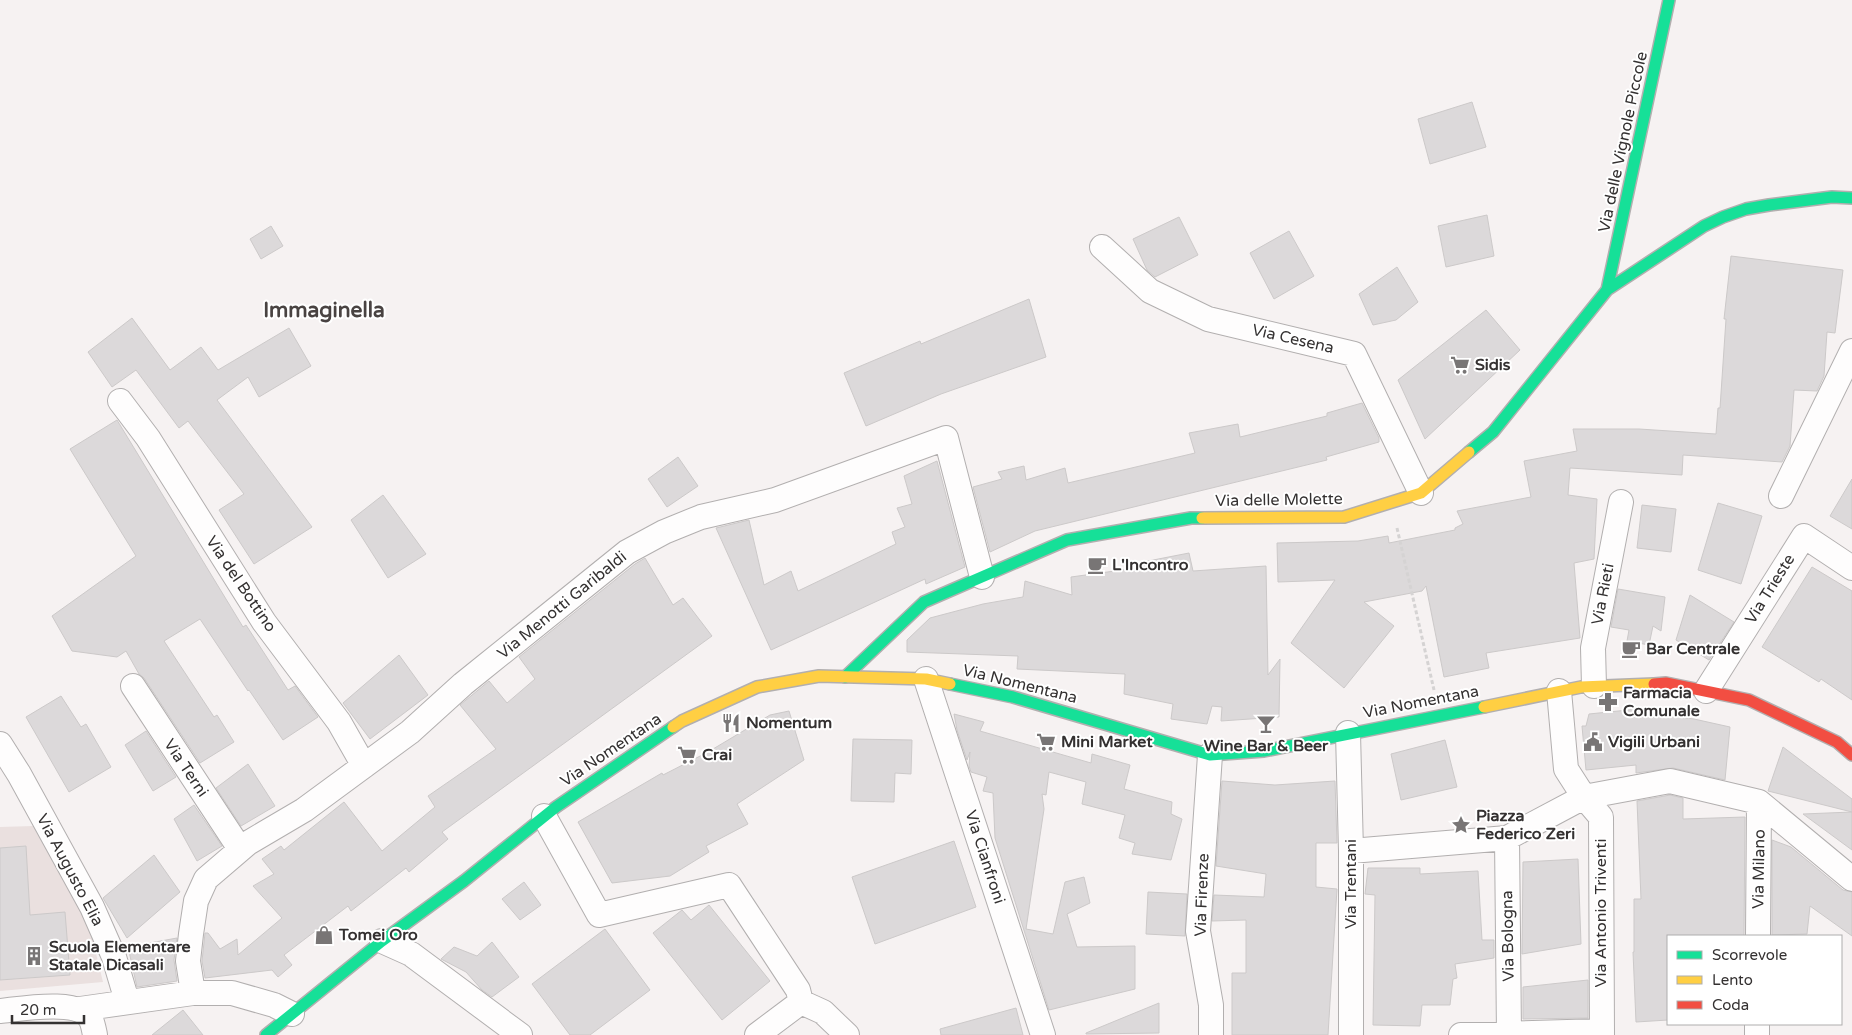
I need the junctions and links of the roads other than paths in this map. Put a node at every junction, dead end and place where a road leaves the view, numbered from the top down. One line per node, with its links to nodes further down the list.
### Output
1 (1669, 0): 4 (main road, Via delle Vignole Piccole)
2 (1852, 198): 4 (main road, Via delle Molette)
3 (1102, 247): 7 (street, Via Cesena)
4 (1607, 290): 7 (main road, Via delle Molette)
5 (1852, 351): 8 (street)
6 (120, 401): 22 (street, Via del Bottino)
7 (1421, 493): 11 (main road, Via delle Molette)
8 (1781, 496)
9 (1621, 502): 15 (street, Via Rieti)
10 (1852, 568): 17 (street, Via Trieste)
11 (982, 577): 12 (main road, Via delle Molette); 22 (street, Via Menotti Garibaldi)
12 (845, 677): 13 (main road, Via Nomentana); 25 (main road, Via Nomentana)
13 (926, 679): 20 (main road, Via Nomentana); 44 (street, Via Cianfroni)
14 (133, 686): 27 (street, Via Terni)
15 (1594, 686): 16 (main road, Via Nomentana); 17 (main road, Via Nomentana)
16 (1559, 691): 18 (main road, Via Nomentana); 23 (street, Via Antonio Triventi)
17 (1706, 691): 21 (main road, Via Nomentana)
18 (1348, 733): 20 (main road, Via Nomentana); 28 (street, Via Trentani)
19 (0, 744): 33 (street, Via Augusto Elia)
20 (1210, 755): 45 (street, Via Firenze)
21 (1852, 755)
22 (364, 766): 27 (street, Via Menotti Garibaldi)
23 (1584, 798): 24 (street); 26 (street); 38 (street, Via Antonio Triventi)
24 (1760, 802): 29 (street); 30 (street, Via Milano)
25 (544, 816): 31 (main road, Via Nomentana); 34 (street)
26 (1507, 838): 28 (street); 39 (street, Via Bologna)
27 (240, 849): 32 (street, Via Menotti Garibaldi)
28 (1351, 850): 46 (street, Via Trentani)
29 (1852, 879)
30 (1758, 935)
31 (382, 941): 36 (main road, Via Nomentana); 41 (street)
32 (193, 993): 33 (street); 36 (street)
33 (127, 1001): 37 (street)
34 (801, 1002): 42 (street); 43 (street)
35 (0, 1011): 37 (street)
36 (292, 1014): 40 (main road, Via Nomentana)
37 (88, 1021)
38 (1602, 1033): 39 (street)
39 (1509, 1034): 47 (street)
40 (266, 1035)
41 (520, 1035)
42 (757, 1035)
43 (847, 1035)
44 (1043, 1035)
45 (1211, 1035)
46 (1351, 1035)
47 (1461, 1035)

